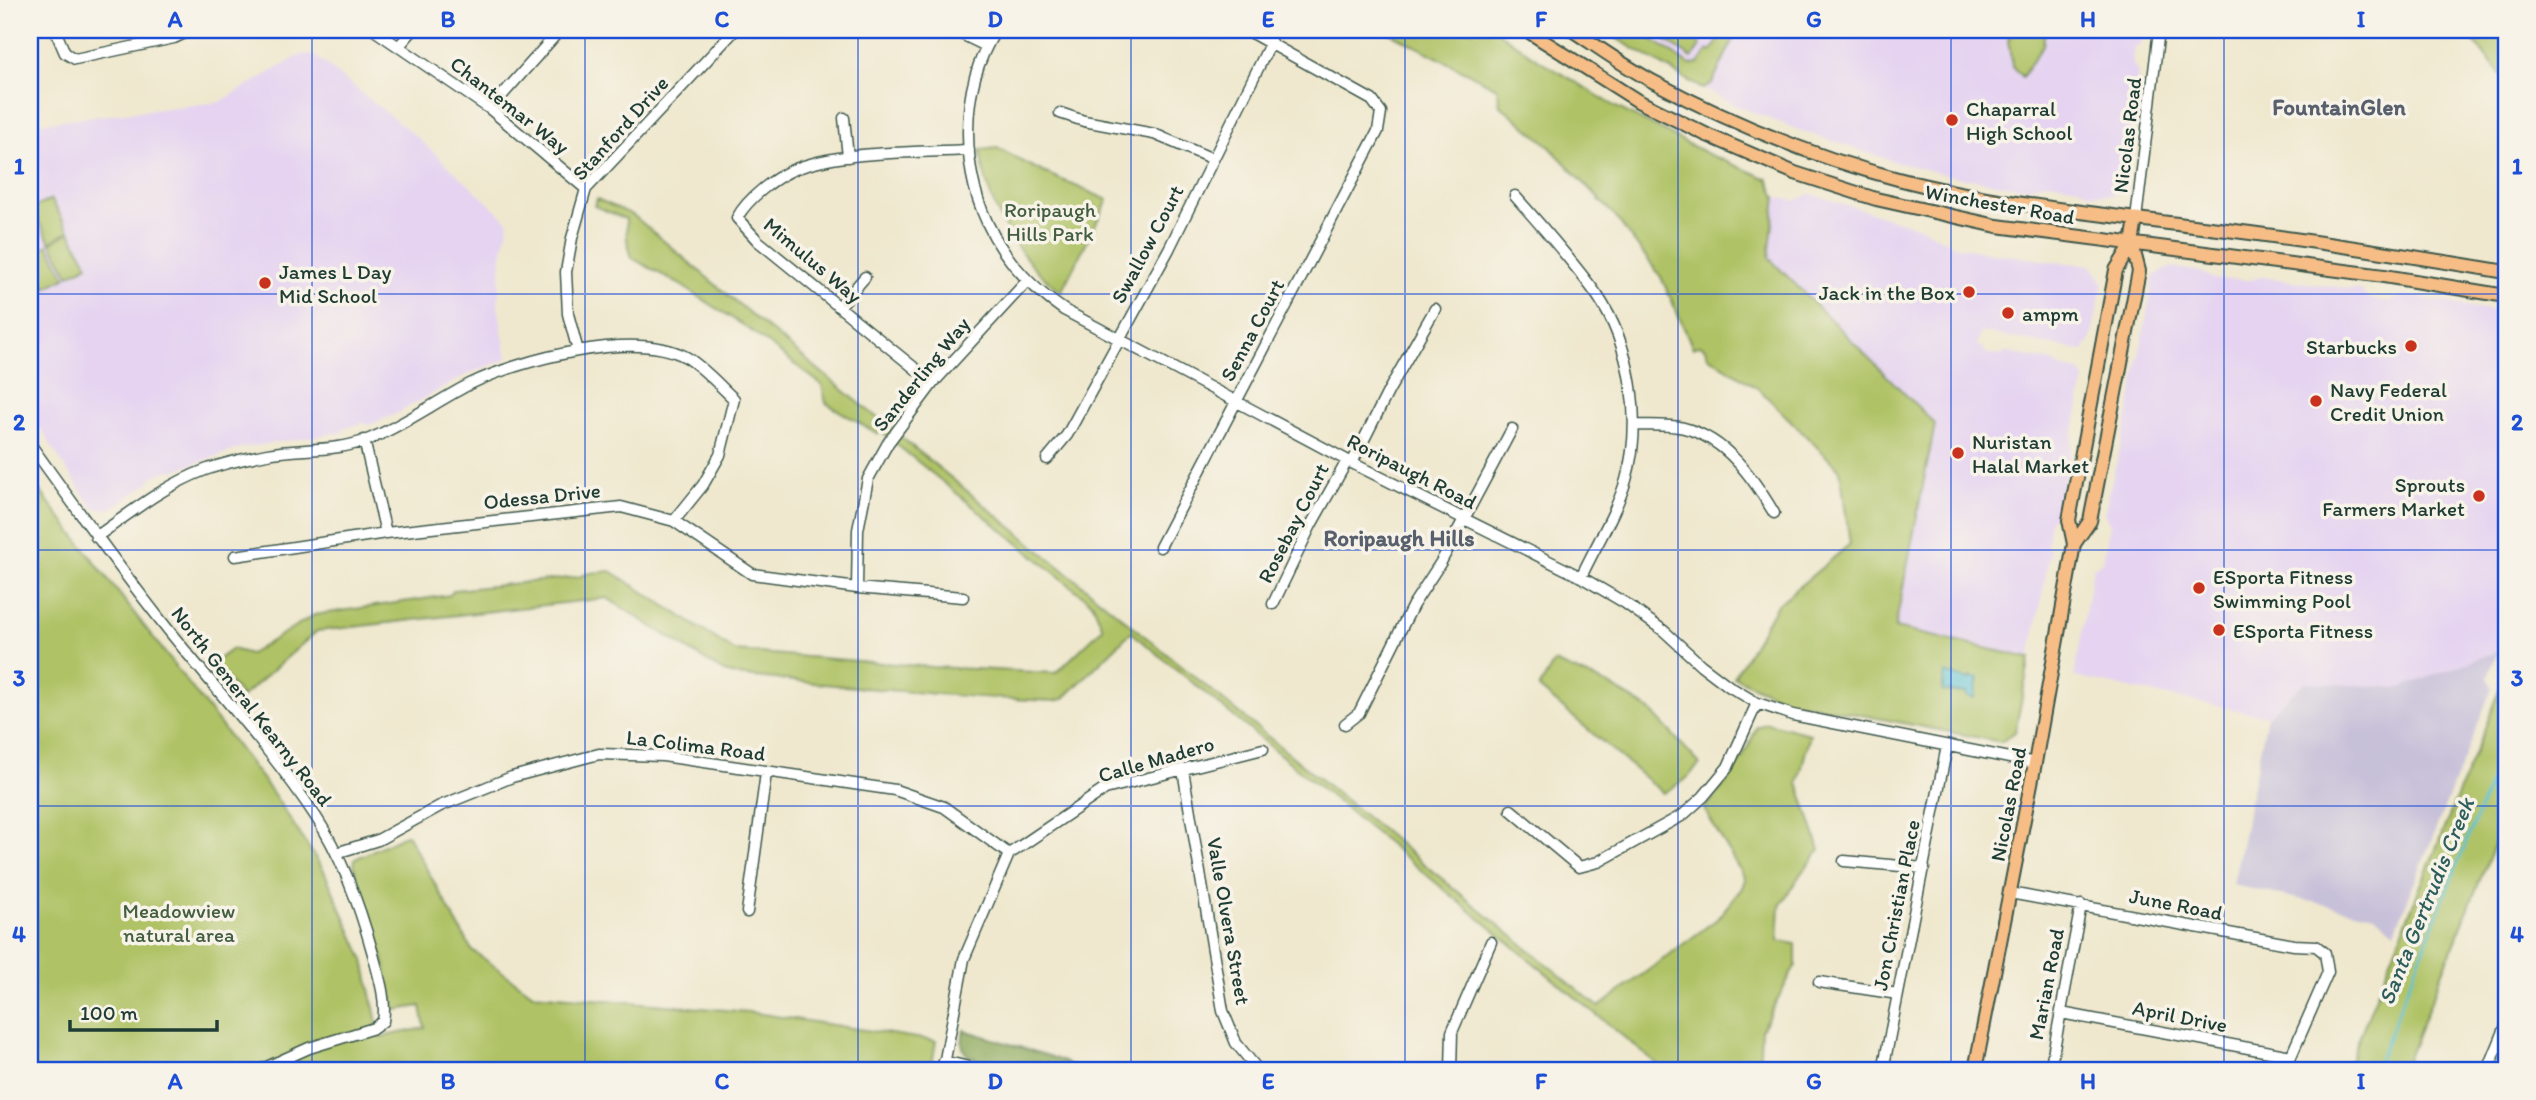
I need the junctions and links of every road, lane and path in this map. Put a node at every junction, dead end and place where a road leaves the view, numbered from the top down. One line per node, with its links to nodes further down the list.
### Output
1 (55, 30): 2 (street)
2 (191, 30)
3 (374, 30): 14 (street, Chantemar Way)
4 (413, 30): 14 (street)
5 (560, 30): 16 (street)
6 (734, 30): 22 (street, Stanford Drive)
7 (953, 30): 15 (street)
8 (996, 30): 15 (street, Roripaugh Road)
9 (1246, 30): 13 (street)
10 (1526, 30): 25 (main road, Winchester Road)
11 (1572, 30): 24 (main road, Winchester Road)
12 (2159, 30): 24 (street, Nicolas Road)
13 (1270, 41): 21 (street, Swallow Court); 35 (street, Senna Court)
14 (399, 46): 16 (street, Chantemar Way)
15 (986, 46): 19 (street, Roripaugh Road)
16 (490, 109): 22 (street, Chantemar Way)
17 (1060, 113): 21 (street)
18 (844, 118): 20 (street)
19 (969, 150): 20 (street, Mimulus Way); 28 (street, Roripaugh Road)
20 (848, 157): 30 (street, Mimulus Way)
21 (1213, 159): 32 (street, Swallow Court)
22 (586, 189): 33 (street, Stanford Drive)
23 (1515, 196): 36 (street)
24 (2136, 219): 25 (main road, Nicolas Road); 26 (main road, Winchester Road)
25 (2132, 244): 29 (main road, Winchester Road); 47 (main road, Nicolas Road); 47 (main road, Nicolas Road)
26 (2506, 272)
27 (865, 277): 30 (street)
28 (1028, 280): 32 (street, Roripaugh Road); 34 (street, Sanderling Way)
29 (2506, 296)
30 (839, 307): 34 (street, Mimulus Way)
31 (1435, 309): 41 (street, Rosebay Court)
32 (1118, 338): 35 (street, Roripaugh Road); 40 (street, Swallow Court)
33 (578, 351): 38 (street); 44 (street)
34 (933, 383): 51 (street, Sanderling Way)
35 (1237, 402): 41 (street, Roripaugh Road); 48 (street, Senna Court)
36 (1634, 425): 42 (street); 50 (street)
37 (1512, 429): 43 (street)
38 (365, 440): 45 (street); 46 (street)
39 (30, 444): 46 (street, North General Kearny Road)
40 (1047, 459)
41 (1349, 462): 43 (street, Roripaugh Road); 53 (street, Rosebay Court)
42 (1774, 513)
43 (1464, 520): 50 (street, Roripaugh Road); 55 (street)
44 (674, 521): 45 (street, Odessa Drive); 51 (street, Odessa Drive)
45 (386, 533): 49 (street, Odessa Drive)
46 (96, 537): 62 (street, North General Kearny Road)
47 (2074, 544): 58 (main road, Nicolas Road)
48 (1160, 547)
49 (235, 556)
50 (1581, 577): 54 (street, Roripaugh Road)
51 (857, 588): 52 (street, Odessa Drive)
52 (963, 597)
53 (1273, 604)
54 (1757, 703): 56 (street, Roripaugh Road); 61 (street)
55 (1345, 724)
56 (1947, 746): 58 (street, Roripaugh Road); 65 (street, Jon Christian Place)
57 (1263, 749): 59 (street, Calle Madero)
58 (2035, 763): 66 (main road, Nicolas Road)
59 (1183, 770): 63 (street, Calle Madero); 78 (street, Valle Olvera Street)
60 (766, 773): 62 (street, La Colima Road); 63 (street, La Colima Road); 68 (street)
61 (1511, 810)
62 (336, 853): 76 (street, North General Kearny Road)
63 (1009, 854): 75 (street)
64 (1844, 861): 65 (street)
65 (1924, 868): 71 (street, Jon Christian Place)
66 (2010, 893): 67 (street, June Road); 81 (main road, Nicolas Road)
67 (2081, 905): 72 (street, Marian Road); 74 (street, June Road)
68 (747, 912)
69 (1491, 942): 79 (street)
70 (1819, 982): 71 (street)
71 (1898, 994): 80 (street, Jon Christian Place)
72 (2061, 1013): 74 (street, April Drive); 82 (street, Marian Road)
73 (2506, 1026): 84 (street)
74 (2291, 1056): 83 (street)
75 (944, 1066): 77 (street)
76 (260, 1070)
77 (981, 1070)
78 (1258, 1070)
79 (1451, 1070)
80 (1883, 1070)
81 (1975, 1070)
82 (2050, 1070)
83 (2286, 1070)
84 (2488, 1070)

